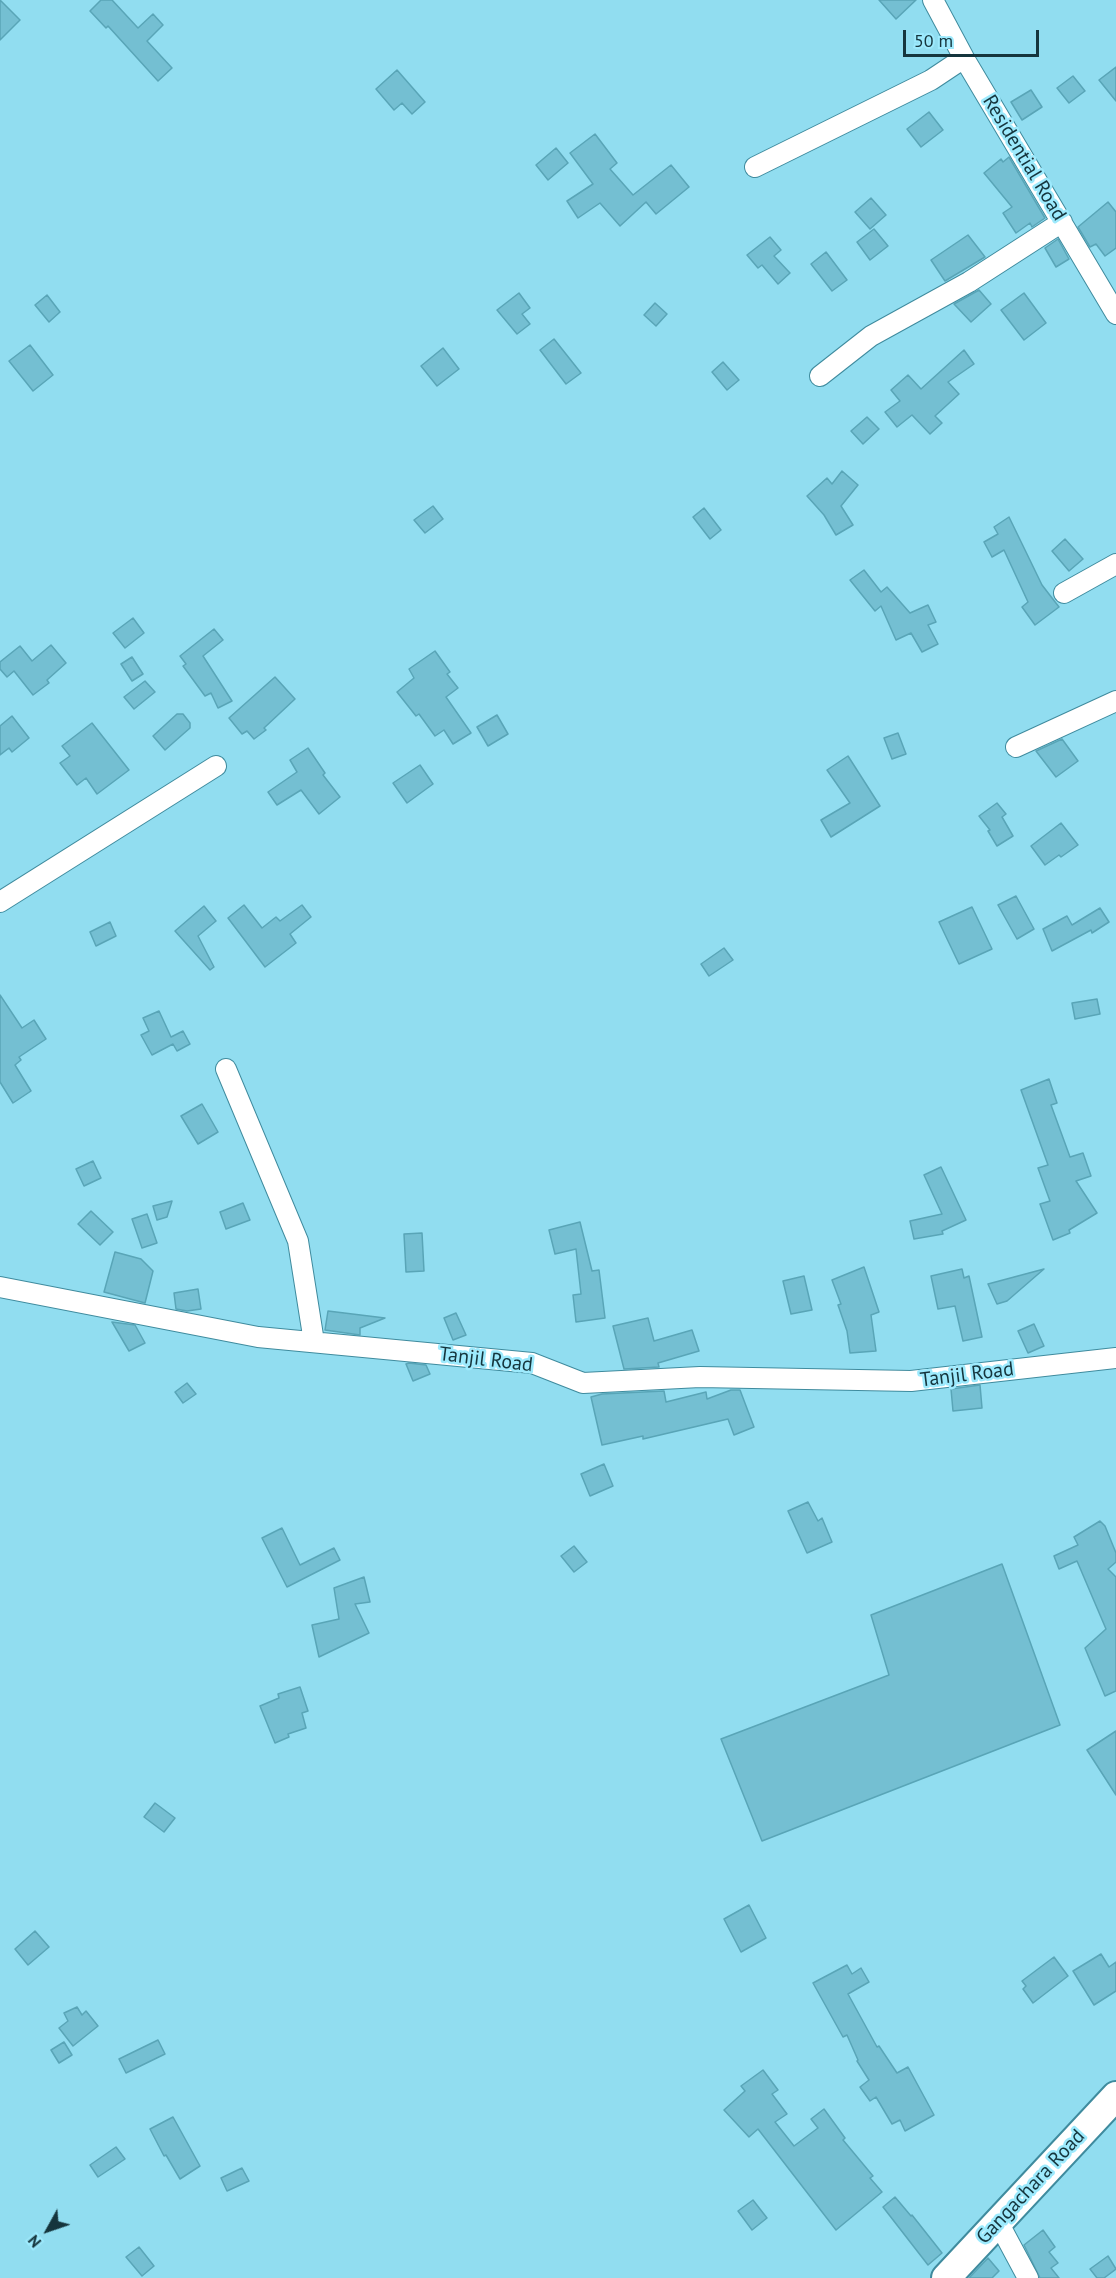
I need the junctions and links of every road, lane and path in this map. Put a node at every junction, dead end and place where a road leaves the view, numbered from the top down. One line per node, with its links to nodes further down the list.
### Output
1 (933, 0): 2 (street, Residential Road)
2 (964, 58): 3 (street); 4 (street, Residential Road)
3 (755, 167)
4 (1062, 222): 5 (street, Residential Road); 6 (street)
5 (1116, 314)
6 (820, 376)
7 (1116, 564): 8 (street)
8 (1064, 593)
9 (1116, 701): 10 (street)
10 (1016, 747)
11 (216, 766): 12 (street)
12 (0, 902)
13 (226, 1069): 15 (street)
14 (0, 1287): 15 (street, Tanjil Road)
15 (314, 1342): 16 (street, Tanjil Road)
16 (1116, 1358)
17 (1116, 2096): 18 (main road, Gangachara Road)
18 (998, 2222): 19 (main road, Gangachara Road); 20 (street)
19 (946, 2278)
20 (1028, 2278)

